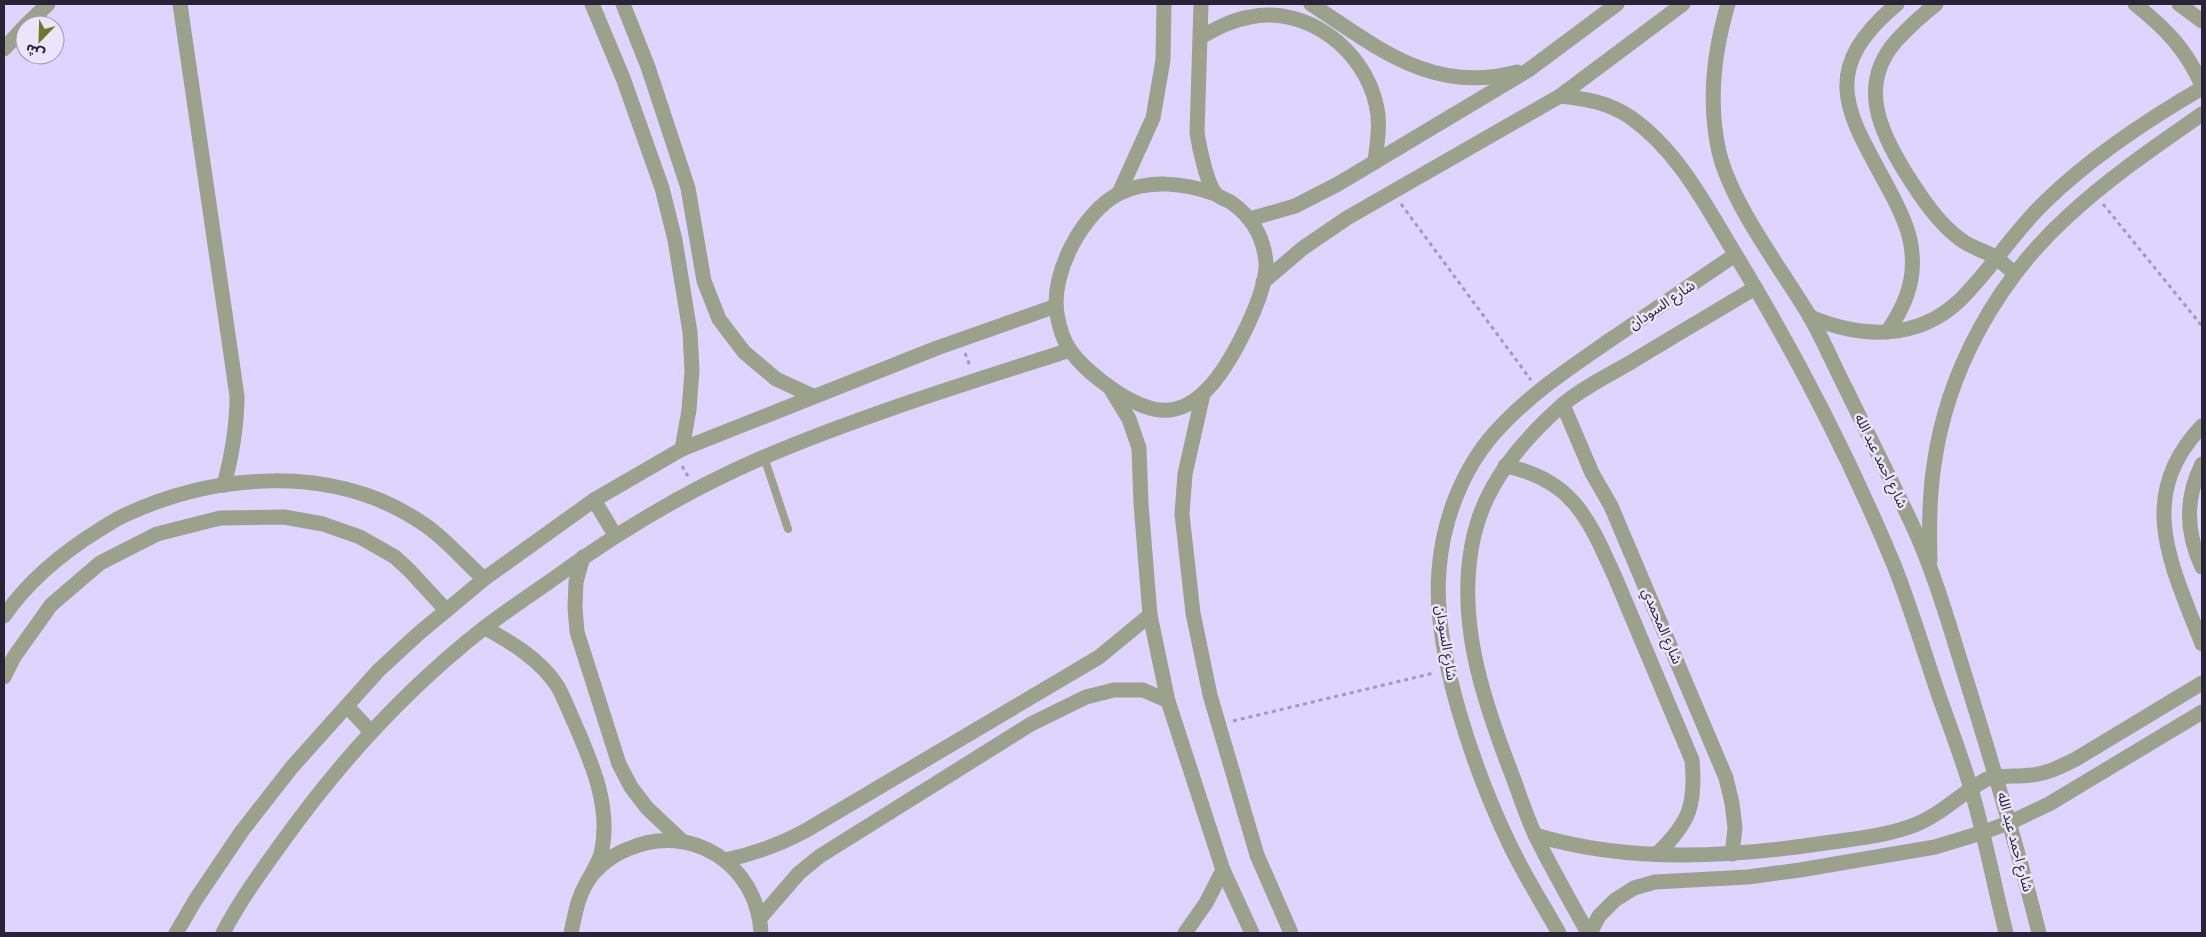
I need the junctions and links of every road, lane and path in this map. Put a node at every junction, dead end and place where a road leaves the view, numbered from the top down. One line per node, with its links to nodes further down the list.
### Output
1 (48, 4): 15 (street)
2 (180, 4): 52 (street)
3 (592, 4): 48 (street)
4 (623, 4): 45 (street)
5 (1164, 4): 26 (street)
6 (1202, 4): 18 (street)
7 (1312, 4): 20 (street)
8 (1617, 4): 20 (street)
9 (1682, 4): 22 (street)
10 (1728, 4): 36 (street, شارع احمد عبد الله)
11 (1897, 4): 38 (street)
12 (1936, 4): 31 (street)
13 (2134, 4): 21 (street)
14 (2179, 4): 16 (street)
15 (36, 15)
16 (2202, 21)
17 (15, 37): 19 (street)
18 (1200, 37): 24 (street); 28 (street)
19 (4, 49)
20 (1530, 69): 24 (street)
21 (2202, 86): 31 (street)
22 (1560, 96): 25 (street); 30 (street)
23 (2202, 114): 27 (street)
24 (1375, 162): 29 (street)
25 (1393, 192): 33 (street); 43 (path)
26 (1119, 193): 28 (street); 35 (street)
27 (2094, 193): 32 (street); 37 (path)
28 (1216, 194): 29 (street)
29 (1250, 219): 33 (street)
30 (1735, 255): 34 (street); 43 (street, شارع السودان)
31 (1996, 258): 32 (street); 38 (street)
32 (2014, 273): 59 (street)
33 (1263, 282): 44 (street)
34 (1755, 288): 46 (street, شارع السودان); 75 (street)
35 (1056, 306): 39 (street); 40 (street)
36 (1810, 317): 38 (street); 59 (street, شارع احمد عبد الله)
37 (2202, 326)
38 (1887, 332)
39 (960, 340): 41 (path); 45 (street)
40 (1070, 350): 41 (street); 42 (street)
41 (976, 381): 49 (street)
42 (1110, 388): 44 (street); 62 (street)
43 (1538, 391): 66 (street, شارع السودان)
44 (1203, 394): 72 (street)
45 (813, 396): 48 (street)
46 (1563, 405): 51 (street, شارع السودان); 81 (street, شارع المحمدي)
47 (2202, 426): 65 (street)
48 (678, 451): 53 (path); 54 (street)
49 (764, 457): 53 (street); 55 (lane)
50 (2202, 464): 58 (street)
51 (1505, 466): 78 (street, شارع السودان); 80 (street, شارع المحمدي)
52 (224, 485): 60 (street); 63 (street)
53 (695, 490): 56 (street)
54 (594, 500): 56 (street); 60 (street)
55 (788, 529)
56 (615, 535): 57 (street)
57 (583, 557): 64 (street); 79 (street)
58 (2202, 567)
59 (1930, 569): 74 (street, شارع احمد عبد الله)
60 (484, 579): 61 (street)
61 (446, 610): 67 (street); 70 (street)
62 (1150, 615): 69 (street); 82 (street)
63 (4, 616)
64 (485, 628): 73 (street); 84 (street)
65 (2202, 644)
66 (1449, 670): 72 (path); 93 (street, شارع السودان)
67 (4, 677)
68 (2202, 683): 74 (street)
69 (1168, 700): 83 (street); 85 (street)
70 (347, 706): 73 (street); 86 (street)
71 (2202, 712): 76 (street)
72 (1218, 724): 92 (street)
73 (371, 732): 87 (street)
74 (1996, 776): 75 (street); 76 (street, شارع احمد عبد الله)
75 (1971, 790): 77 (street); 81 (street)
76 (2011, 822): 77 (street); 96 (street, شارع احمد عبد الله)
77 (1981, 833): 94 (street); 95 (street)
78 (1535, 835): 80 (street); 94 (street, شارع السودان)
79 (682, 841): 82 (street); 84 (street)
80 (1658, 853): 81 (street)
81 (1732, 854)
82 (725, 860): 85 (street)
83 (1222, 870): 90 (street); 91 (street)
84 (587, 882): 88 (street)
85 (760, 918): 89 (street)
86 (176, 933)
87 (223, 933)
88 (572, 933)
89 (761, 933)
90 (1185, 933)
91 (1252, 933)
92 (1291, 933)
93 (1559, 933)
94 (1589, 933)
95 (2006, 933)
96 (2039, 933)

